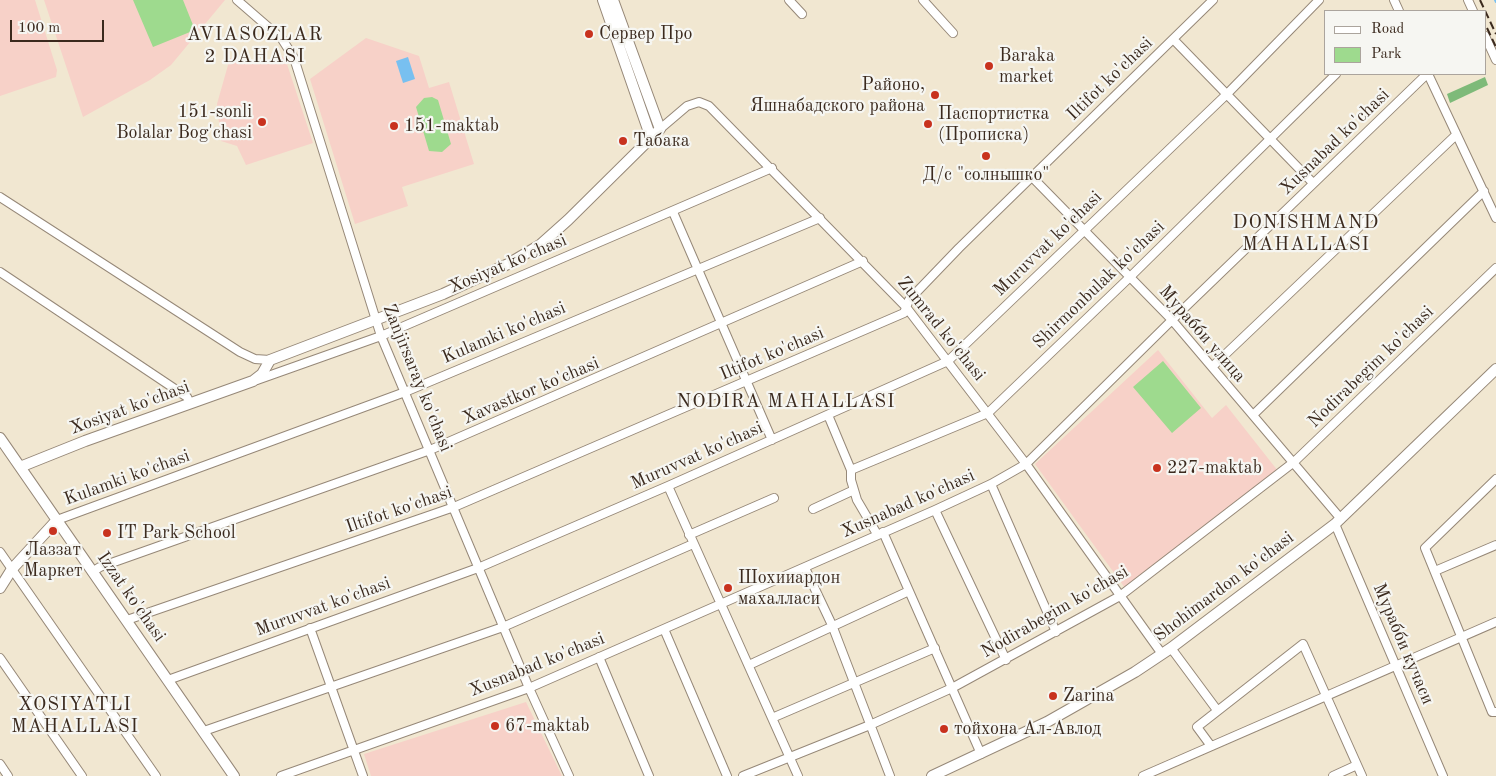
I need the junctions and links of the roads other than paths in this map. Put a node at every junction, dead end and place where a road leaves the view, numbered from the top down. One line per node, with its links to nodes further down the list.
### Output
1 (237, 0): 6 (street, Zanjirsaray ko'chasi)
2 (789, 0): 8 (street)
3 (923, 0): 9 (street)
4 (1213, 0): 11 (street, Iltifot ko'chasi)
5 (1319, 0): 16 (street, Muruvvat ko'chasi)
6 (247, 3): 36 (street, Zanjirsaray ko'chasi)
7 (612, 3): 17 (main road); 19 (main road)
8 (802, 14)
9 (953, 33)
10 (1486, 38): 12 (street)
11 (1173, 40): 16 (street); 22 (street, Iltifot ko'chasi)
12 (1496, 60)
13 (1335, 75): 20 (street, Shirmonbulak ko'chasi)
14 (1427, 75): 23 (street, Xusnabad ko'chasi)
15 (1428, 75): 18 (street)
16 (1227, 94): 20 (street); 29 (street, Muruvvat ko'chasi)
17 (660, 129): 19 (main road, Zumrad ko'chasi); 21 (street, Zumrad ko'chasi)
18 (1456, 134): 24 (street); 42 (street)
19 (651, 138): 36 (main road, Xosiyat ko'chasi)
20 (1271, 138): 23 (street); 34 (street, Shirmonbulak ko'chasi)
21 (772, 168): 26 (street, Xosiyat ko'chasi); 27 (street, Zumrad ko'chasi)
22 (1032, 177): 29 (street, Мурабби улица); 35 (street, Iltifot ko'chasi)
23 (1313, 183): 37 (street, Xusnabad ko'chasi)
24 (1484, 191): 28 (street); 49 (street)
25 (0, 197): 40 (street)
26 (673, 212): 31 (street); 39 (street, Xosiyat ko'chasi)
27 (820, 218): 30 (street, Zumrad ko'chasi); 31 (street, Kulamki ko'chasi)
28 (1496, 218)
29 (1084, 230): 34 (street, Мурабби улица); 41 (street, Muruvvat ko'chasi)
30 (863, 262): 35 (street, Zumrad ko'chasi); 38 (street, Xavastkor ko'chasi)
31 (698, 267): 38 (street); 46 (street, Kulamki ko'chasi)
32 (1496, 268): 54 (street, Nodirabegim ko'chasi)
33 (0, 272): 47 (street)
34 (1130, 276): 37 (street, Мурабби улица); 48 (street, Shirmonbulak ko'chasi)
35 (906, 307): 41 (street, Zumrad ko'chasi); 45 (street, Iltifot ko'chasi)
36 (376, 320): 39 (street, Zanjirsaray ko'chasi); 40 (main road, Xosiyat ko'chasi)
37 (1172, 320): 42 (street, Мурабби улица); 55 (street, Xusnabad ko'chasi)
38 (723, 324): 45 (street); 53 (street, Xavastkor ko'chasi)
39 (381, 336): 44 (street, Xosiyat ko'chasi); 46 (street, Zanjirsaray ko'chasi)
40 (270, 360): 44 (main road)
41 (948, 361): 48 (street, Zumrad ko'chasi); 50 (street, Muruvvat ko'chasi)
42 (1212, 367): 49 (street, Мурабби улица)
43 (1496, 369): 67 (main road, Shohimardon ko'chasi)
44 (253, 381): 47 (main road, Xosiyat ko'chasi)
45 (747, 381): 52 (street); 63 (street, Iltifot ko'chasi)
46 (405, 392): 53 (street, Zanjirsaray ko'chasi); 66 (street, Kulamki ko'chasi)
47 (190, 403): 56 (main road, Xosiyat ko'chasi)
48 (988, 413): 55 (street, Zumrad ko'chasi); 57 (street, Shirmonbulak ko'chasi)
49 (1253, 414): 54 (street, Мурабби улица)
50 (828, 415): 52 (street, Muruvvat ko'chasi); 57 (street)
51 (0, 438): 56 (main road, Izzat ko'chasi)
52 (772, 440): 60 (street, Muruvvat ko'chasi)
53 (430, 450): 63 (street, Zanjirsaray ko'chasi); 77 (street, Xavastkor ko'chasi)
54 (1294, 462): 67 (street, Мурабби улица); 81 (street, Nodirabegim ko'chasi)
55 (1026, 464): 59 (street, Xusnabad ko'chasi); 81 (street, Zumrad ko'chasi)
56 (20, 467): 66 (main road, Izzat ko'chasi)
57 (851, 470): 61 (street)
58 (1496, 479): 76 (street)
59 (991, 484): 65 (street, Xusnabad ko'chasi); 89 (street)
60 (668, 486): 69 (street); 74 (street, Muruvvat ko'chasi)
61 (854, 490): 64 (street); 68 (street)
62 (774, 498): 69 (street)
63 (454, 507): 74 (street, Zanjirsaray ko'chasi); 83 (street, Iltifot ko'chasi)
64 (813, 509)
65 (935, 510): 68 (street, Xusnabad ko'chasi); 95 (street)
66 (57, 520): 73 (main road); 77 (main road, Izzat ko'chasi)
67 (1338, 522): 92 (main road, Shohimardon ko'chasi); 97 (street, Мурабби кучаси)
68 (880, 533): 75 (street, Xusnabad ko'chasi); 80 (street)
69 (689, 535): 70 (street)
70 (693, 544): 82 (street); 86 (street)
71 (1496, 545): 76 (street)
72 (0, 552): 73 (street)
73 (11, 567): 78 (main road); 79 (main road); 117 (street)
74 (478, 568): 86 (street, Zanjirsaray ko'chasi); 87 (street, Muruvvat ko'chasi)
75 (805, 568): 82 (street, Xusnabad ko'chasi); 85 (street)
76 (1435, 571): 90 (street)
77 (92, 572): 83 (main road, Izzat ko'chasi)
78 (0, 578)
79 (0, 588)
80 (909, 591): 85 (street); 91 (street)
81 (1120, 596): 89 (street, Nodirabegim ko'chasi); 92 (street, Zumrad ko'chasi)
82 (721, 604): 88 (street, Xusnabad ko'chasi); 96 (street)
83 (127, 620): 98 (main road, Izzat ko'chasi)
84 (1496, 622): 90 (street)
85 (832, 625): 96 (street); 99 (street)
86 (503, 626): 100 (street); 101 (street, Zanjirsaray ko'chasi)
87 (310, 628): 98 (street, Muruvvat ko'chasi); 100 (street)
88 (664, 629): 93 (street, Xusnabad ko'chasi); 123 (street)
89 (1056, 632): 95 (street, Nodirabegim ko'chasi)
90 (1462, 637): 97 (street); 105 (street)
91 (934, 648): 99 (street); 102 (street)
92 (1167, 651): 104 (street, Zumrad ko'chasi); 111 (main road, Shohimardon ko'chasi)
93 (599, 657): 101 (street, Xusnabad ko'chasi); 122 (street)
94 (0, 658): 116 (street)
95 (1006, 660): 102 (street, Nodirabegim ko'chasi)
96 (749, 665): 106 (street)
97 (1396, 666): 103 (street); 131 (street, Мурабби кучаси)
98 (168, 680): 108 (main road, Izzat ko'chasi)
99 (854, 682): 106 (street); 107 (street)
100 (331, 688): 108 (street); 110 (street)
101 (529, 688): 110 (street, Xusnabad ko'chasi); 121 (street, Zanjirsaray ko'chasi)
102 (952, 688): 107 (street, Nodirabegim ko'chasi); 111 (street)
103 (1327, 696): 104 (street); 109 (street); 114 (street)
104 (1217, 710): 109 (street)
105 (1496, 712)
106 (772, 718): 112 (street)
107 (870, 725): 112 (street, Nodirabegim ko'chasi); 126 (street)
108 (204, 732): 118 (main road, Izzat ko'chasi)
109 (1211, 746): 128 (street)
110 (354, 751): 119 (street, Xusnabad ko'chasi); 120 (street)
111 (981, 754): 127 (main road, Shohimardon ko'chasi)
112 (790, 756): 124 (street, Nodirabegim ko'chasi); 125 (street)
113 (0, 764): 115 (street)
114 (1357, 765): 129 (street); 130 (street)
115 (8, 776)
116 (82, 776)
117 (156, 776)
118 (234, 776)
119 (281, 776)
120 (363, 776)
121 (569, 776)
122 (650, 776)
123 (727, 776)
124 (743, 776)
125 (798, 776)
126 (890, 776)
127 (932, 776)
128 (1143, 776)
129 (1332, 776)
130 (1362, 776)
131 (1443, 776)

